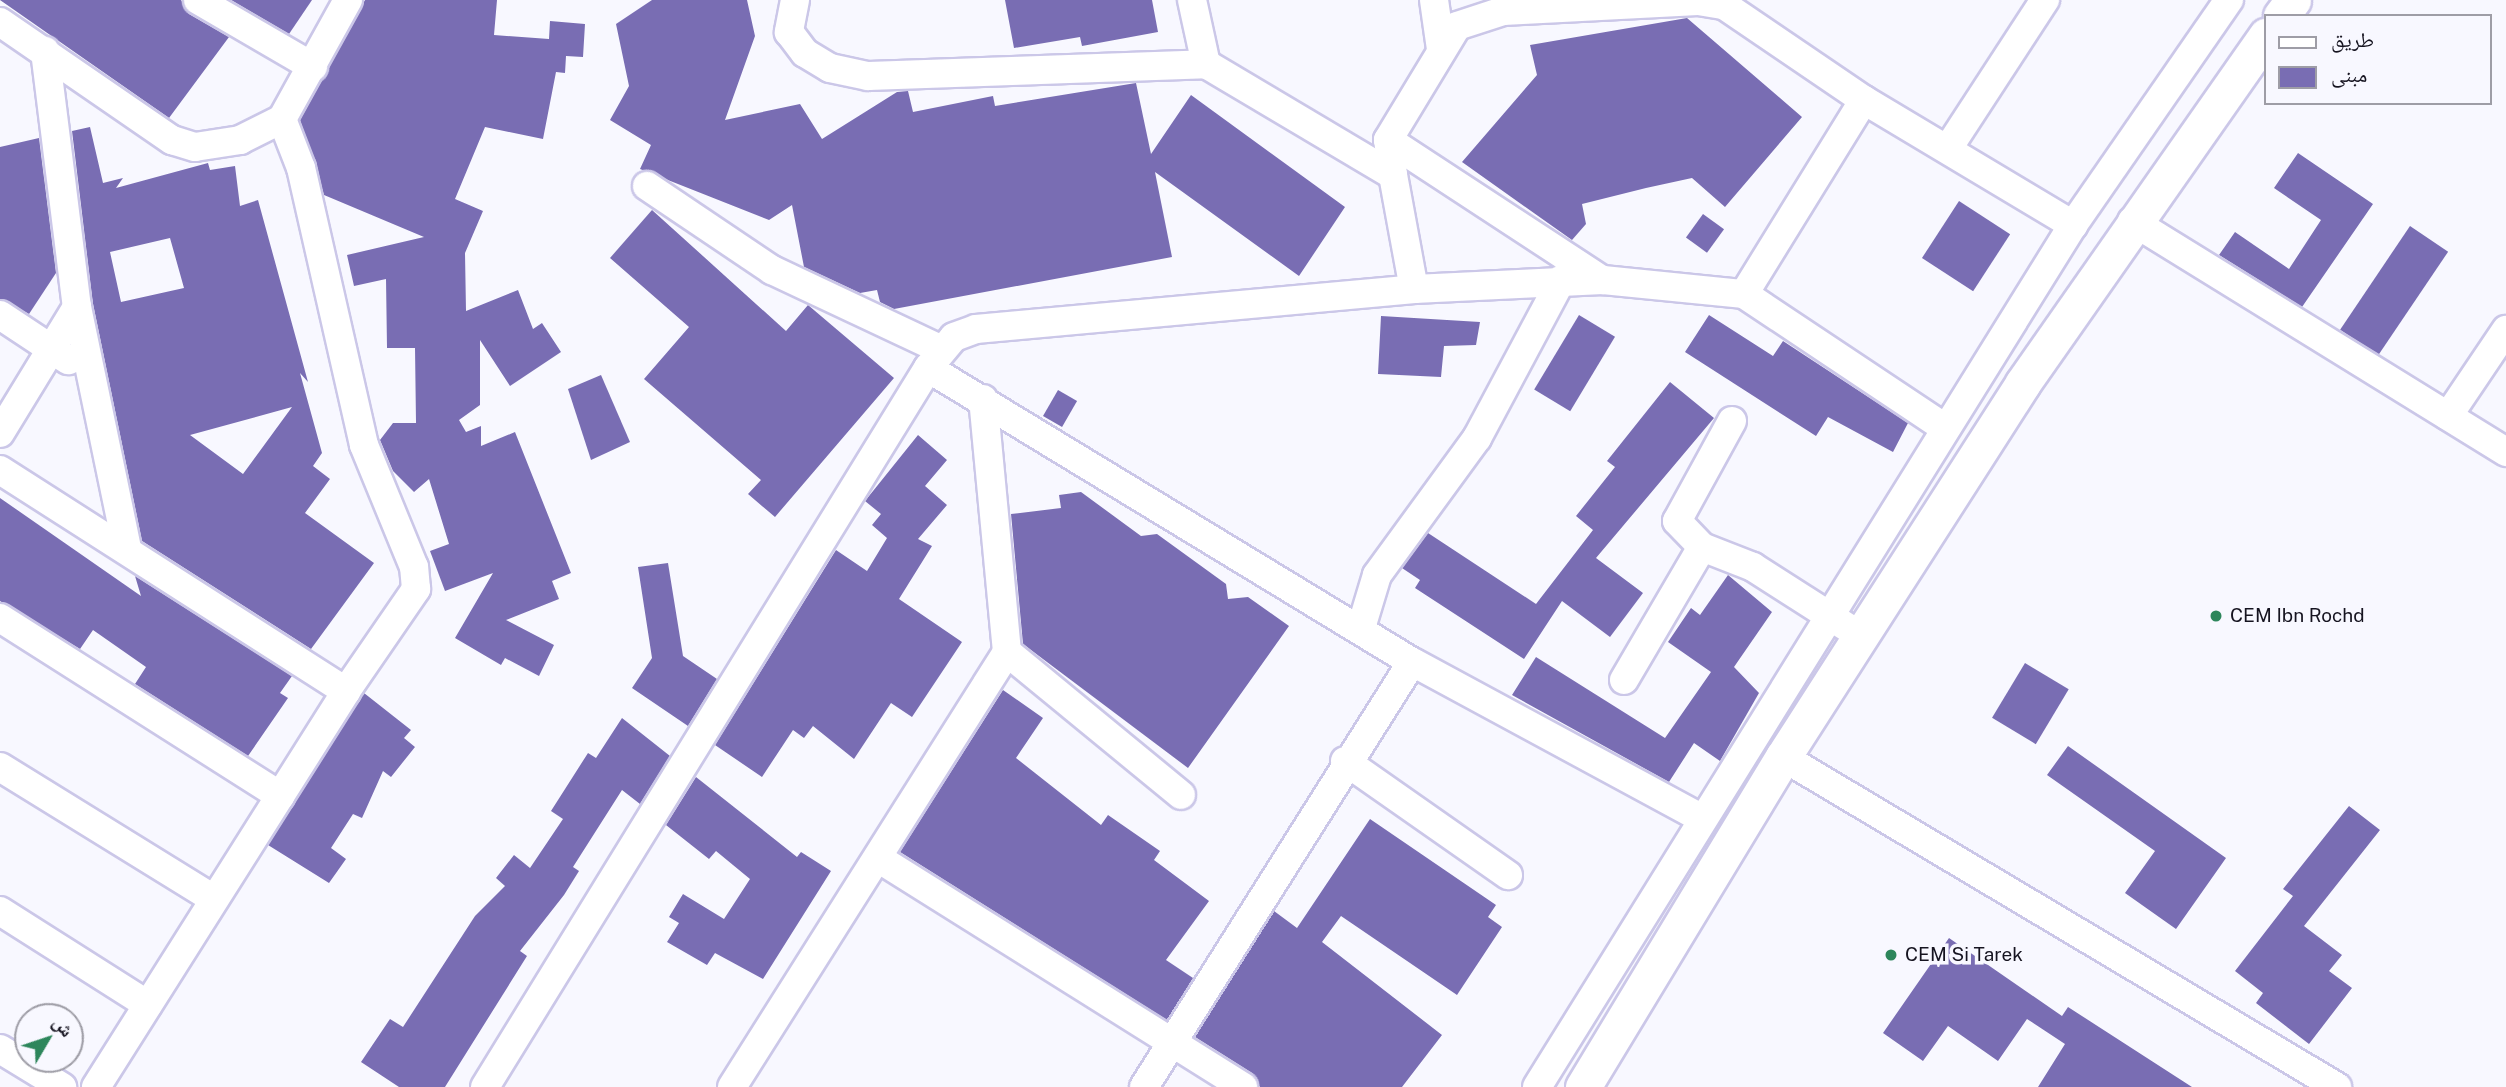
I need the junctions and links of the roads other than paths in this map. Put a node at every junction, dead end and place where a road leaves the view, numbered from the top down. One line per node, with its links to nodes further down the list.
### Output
1 (198, 0): 14 (street)
2 (348, 0): 14 (street)
3 (795, 0): 13 (street)
4 (1192, 0): 13 (street)
5 (1434, 0): 11 (street)
6 (2045, 0): 18 (street)
7 (2229, 0): 22 (street)
8 (1712, 2): 11 (street); 15 (street)
9 (0, 22): 12 (street)
10 (2264, 39): 21 (main road)
11 (1441, 49): 17 (street)
12 (45, 51): 16 (street); 27 (street)
13 (1206, 64): 19 (street)
14 (313, 66): 16 (street)
15 (1864, 100): 18 (street); 26 (street)
16 (282, 119): 49 (street)
17 (1388, 140): 19 (street); 24 (street)
18 (1949, 147): 22 (street)
19 (1393, 175): 25 (street)
20 (647, 186): 31 (street)
21 (2132, 221): 34 (street); 45 (main road)
22 (2073, 225): 36 (street)
23 (1562, 279): 24 (street); 25 (street); 44 (street)
24 (1603, 281): 26 (street)
25 (1414, 289): 31 (street)
26 (1744, 294): 36 (street)
27 (77, 307): 30 (street); 32 (street)
28 (0, 315): 30 (street)
29 (2506, 330): 34 (street)
30 (52, 349): 32 (street); 37 (street)
31 (934, 358): 33 (street); 65 (street)
32 (91, 375): 41 (street)
33 (982, 399): 44 (street); 46 (street)
34 (2448, 416): 38 (street)
35 (1732, 421): 40 (street)
36 (1945, 428): 42 (street)
37 (0, 433)
38 (2506, 452)
39 (0, 470): 41 (street)
40 (1702, 547): 42 (street); 48 (street)
41 (127, 549): 49 (street)
42 (1829, 614): 45 (street); 55 (street)
43 (0, 618): 54 (street)
44 (1361, 628): 47 (street)
45 (1861, 636): 50 (main road)
46 (1007, 652): 53 (street); 56 (street)
47 (1412, 662): 51 (street); 55 (street)
48 (1624, 680)
49 (346, 691): 54 (street)
50 (1783, 757): 70 (main road); 71 (street)
51 (1345, 761): 57 (street); 61 (street)
52 (0, 768): 58 (street)
53 (1181, 795)
54 (279, 796): 58 (street)
55 (1701, 818): 69 (street)
56 (878, 858): 61 (street); 66 (street)
57 (1508, 875)
58 (214, 899): 60 (street)
59 (0, 911): 60 (street)
60 (148, 1005): 64 (street)
61 (1172, 1041): 67 (street); 68 (street)
62 (0, 1049): 63 (street)
63 (62, 1087)
64 (96, 1087)
65 (485, 1087)
66 (733, 1087)
67 (1144, 1087)
68 (1243, 1087)
69 (1537, 1087)
70 (1583, 1087)
71 (2337, 1087)

